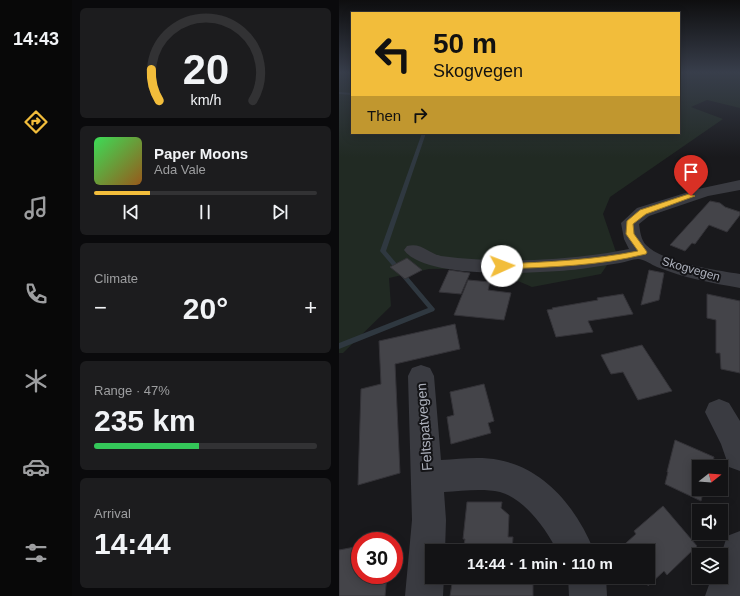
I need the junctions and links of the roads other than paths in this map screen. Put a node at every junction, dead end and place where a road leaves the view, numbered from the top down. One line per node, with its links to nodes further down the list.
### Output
1 (740, 185): 3 (street, Skogvegen)
2 (414, 250): 3 (street)
3 (643, 252): 4 (street, Skogvegen)
4 (740, 281)
5 (421, 376): 8 (street, Feltspatvegen)
6 (719, 412): 7 (street)
7 (740, 456)
8 (427, 478): 9 (street, Feltspatvegen); 12 (street, Feltspatvegen)
9 (573, 544)
10 (740, 548): 14 (street)
11 (587, 584): 13 (street)
12 (424, 596)
13 (588, 596)
14 (724, 596)

